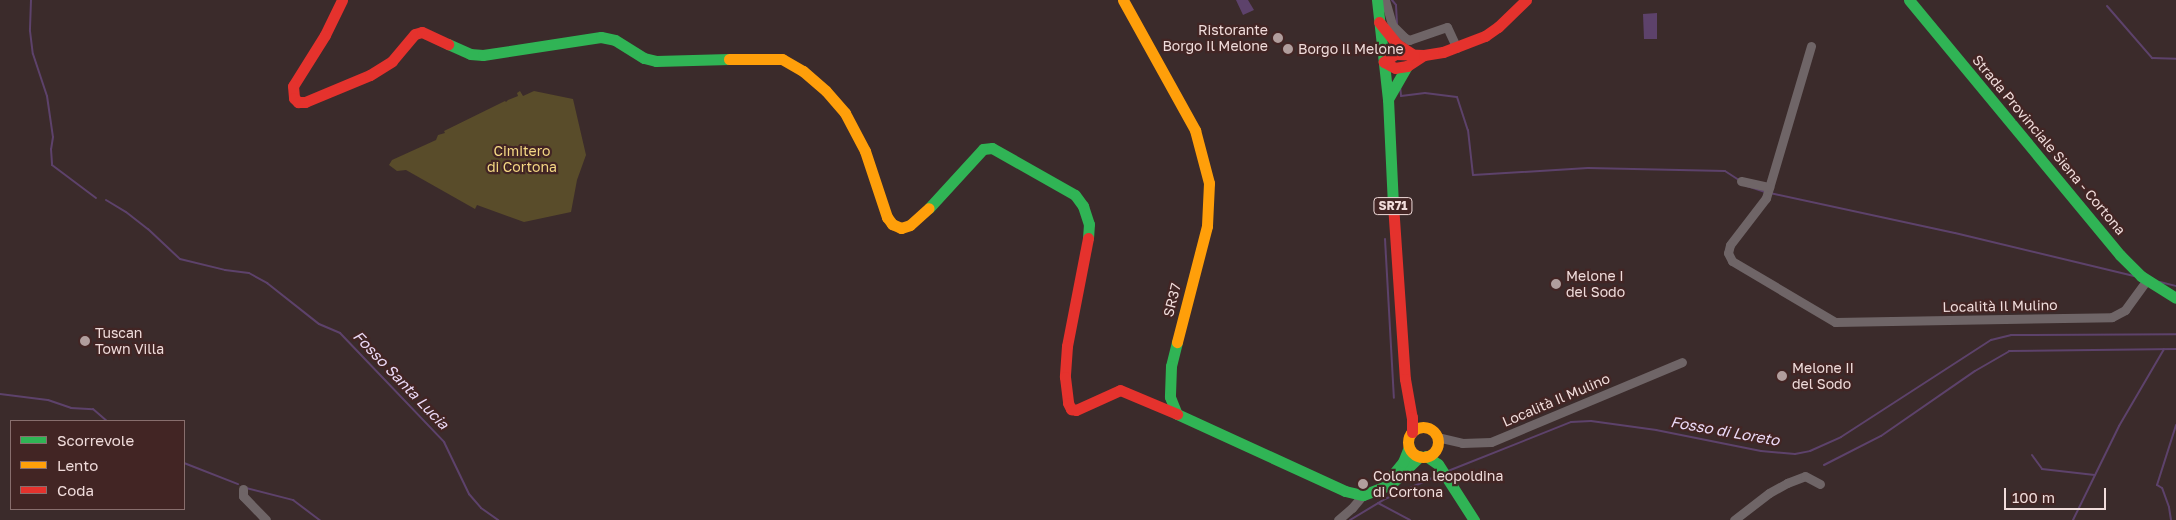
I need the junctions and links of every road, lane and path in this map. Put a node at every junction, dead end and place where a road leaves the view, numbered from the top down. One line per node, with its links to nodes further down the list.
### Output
1 (342, 0): 21 (street)
2 (1123, 0): 21 (street, SR37)
3 (1377, 0): 7 (street, SR71)
4 (1384, 0): 9 (street)
5 (1526, 0): 9 (street)
6 (1909, 0): 17 (street, Strada Provinciale Siena - Cortona)
7 (1379, 22): 10 (street); 12 (street, SR71)
8 (1811, 46): 16 (street)
9 (1457, 48): 11 (street)
10 (1411, 53): 11 (street); 12 (street)
11 (1424, 55): 13 (street)
12 (1384, 62): 13 (street); 14 (street, SR71)
13 (1407, 66): 14 (street)
14 (1388, 99): 20 (street, SR71)
15 (1741, 181): 16 (street)
16 (1769, 187): 17 (street, Località Il Mulino)
17 (2147, 280): 18 (street, Strada Provinciale Siena - Cortona)
18 (2176, 298)
19 (1682, 362): 25 (street, Località Il Mulino)
20 (1411, 412): 22 (street); 23 (street, SR71)
21 (1177, 414): 28 (street)
22 (1428, 428): 23 (street); 25 (street)
23 (1412, 432): 24 (street, SR71)
24 (1409, 447): 25 (street); 28 (street)
25 (1430, 449): 28 (street); 31 (street)
26 (1820, 484): 32 (street)
27 (243, 488): 29 (street)
28 (1368, 494): 30 (street)
29 (266, 520)
30 (1338, 520)
31 (1474, 520)
32 (1734, 520)

